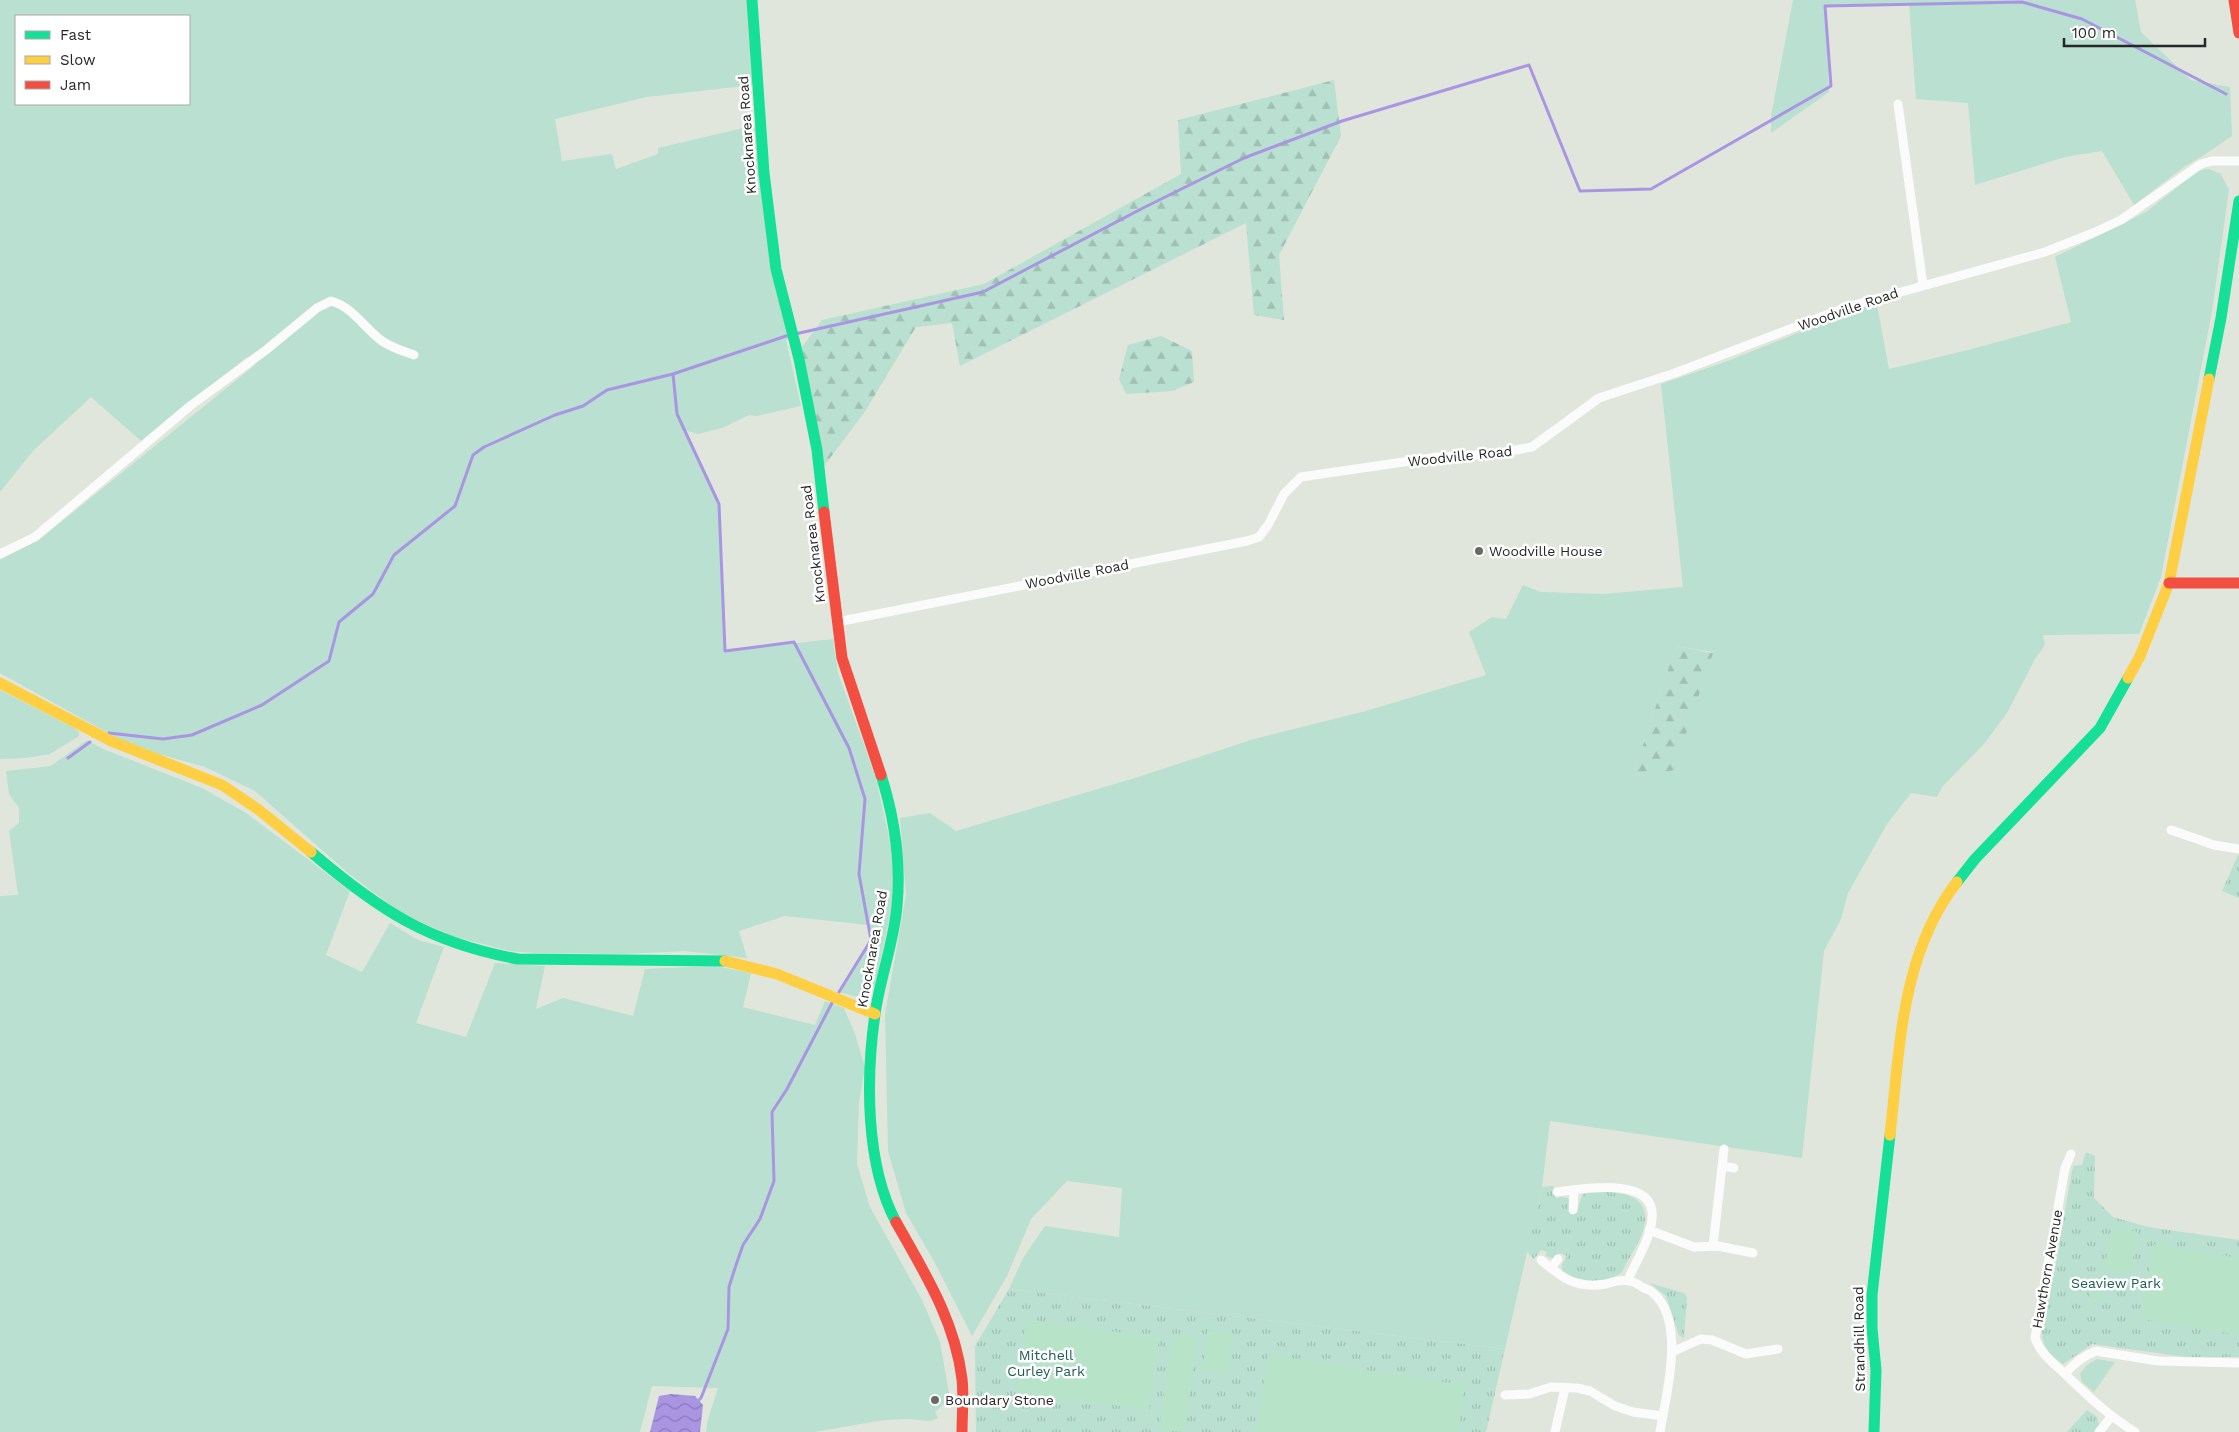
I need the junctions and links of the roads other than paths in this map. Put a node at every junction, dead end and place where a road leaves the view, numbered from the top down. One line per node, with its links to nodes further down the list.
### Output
1 (752, 0): 12 (street, Knocknarea Road)
2 (2234, 0): 3 (street)
3 (2239, 33)
4 (1898, 104): 7 (street)
5 (2239, 161): 7 (street, Woodville Road)
6 (2239, 202): 10 (street, Strandhill Road)
7 (1923, 285): 12 (street, Woodville Road)
8 (414, 355): 9 (street)
9 (0, 554)
10 (2169, 583): 11 (street); 42 (street, Strandhill Road)
11 (2239, 583)
12 (837, 622): 16 (street, Knocknarea Road)
13 (0, 683): 16 (street)
14 (2171, 830): 15 (street)
15 (2239, 849)
16 (875, 1014): 39 (street, Knocknarea Road)
17 (1724, 1149): 19 (street)
18 (2071, 1154): 34 (street, Hawthorn Avenue)
19 (1722, 1166): 20 (street); 25 (street)
20 (1734, 1168)
21 (1574, 1190): 22 (street); 23 (street); 24 (street)
22 (1557, 1192)
23 (1573, 1210)
24 (1649, 1230): 25 (street); 30 (street)
25 (1713, 1246): 26 (street)
26 (1753, 1253)
27 (1558, 1259): 29 (street)
28 (1540, 1260): 29 (street)
29 (1551, 1268): 30 (street)
30 (1628, 1280): 32 (street)
31 (1778, 1349): 32 (street)
32 (1672, 1352): 37 (street)
33 (2239, 1363): 34 (street)
34 (2065, 1374): 38 (street)
35 (1565, 1388): 36 (street); 37 (street); 40 (street)
36 (1505, 1395)
37 (1663, 1416): 41 (street)
38 (2111, 1417): 43 (street); 44 (street)
39 (962, 1432)
40 (1555, 1432)
41 (1660, 1432)
42 (1874, 1432)
43 (2099, 1432)
44 (2135, 1432)

